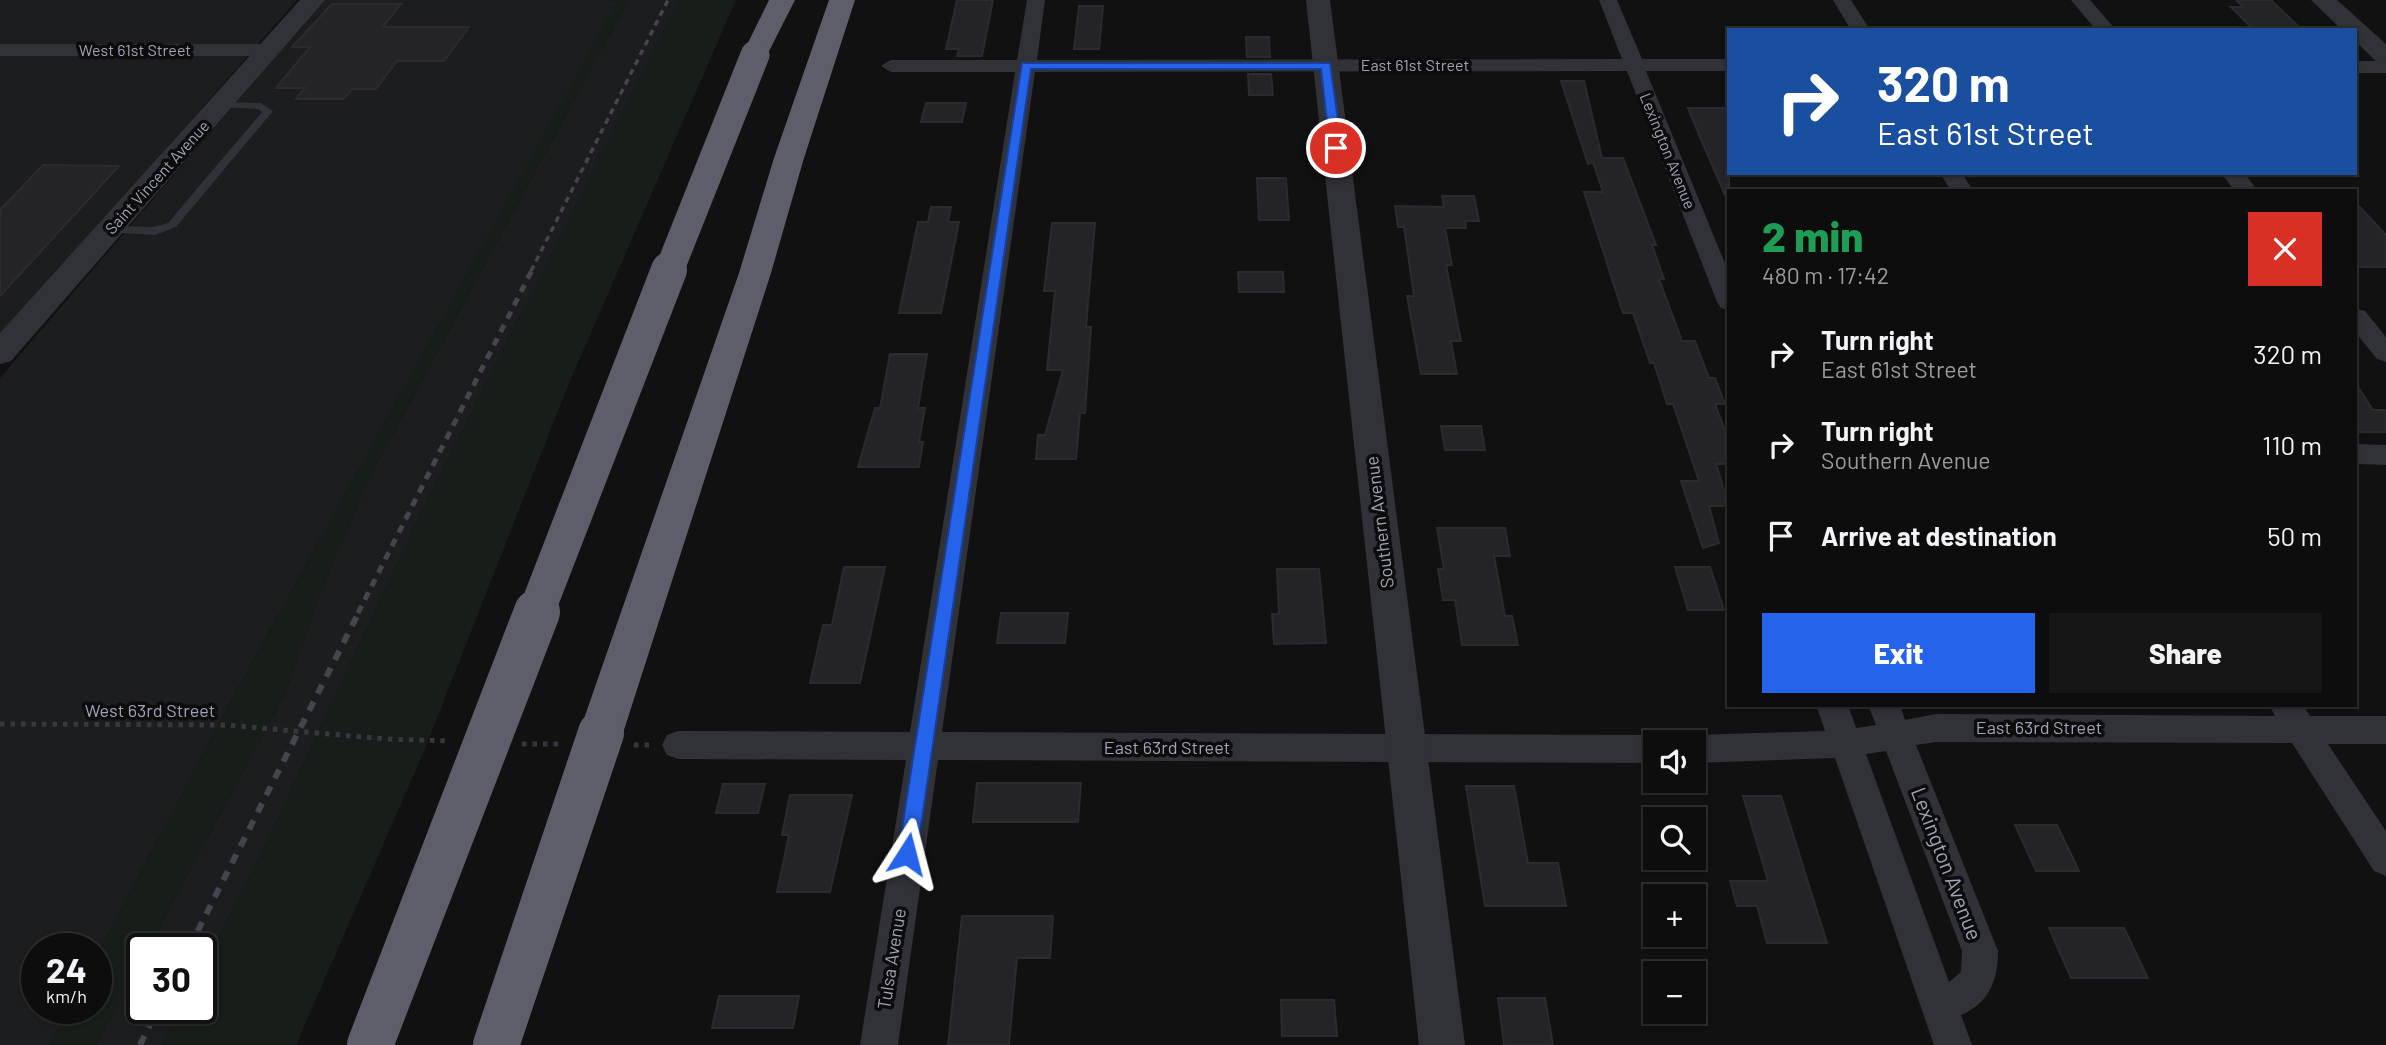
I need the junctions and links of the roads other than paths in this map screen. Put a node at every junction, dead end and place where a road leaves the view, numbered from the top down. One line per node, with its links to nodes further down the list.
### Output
1 (313, 0): 17 (street, Saint Vincent Avenue)
2 (771, 0): 18 (highway)
3 (782, 0): 18 (highway)
4 (842, 0): 19 (highway)
5 (862, 0): 19 (highway)
6 (1036, 0): 22 (street, Tulsa Avenue)
7 (1318, 0): 23 (street, Southern Avenue)
8 (1608, 0): 21 (street, Lexington Avenue)
9 (1842, 0): 12 (street)
10 (2080, 0): 13 (street)
11 (2323, 0): 14 (street)
12 (1860, 28)
13 (2105, 28)
14 (2354, 28)
15 (2357, 31): 20 (street)
16 (0, 50): 17 (street, West 61st Street)
17 (269, 50): 28 (street, Saint Vincent Avenue)
18 (755, 55): 50 (highway, bridge)
19 (823, 55): 51 (highway, bridge)
20 (2386, 57)
21 (1632, 64): 23 (street, East 61st Street); 24 (street, East 61st Street); 32 (street, Lexington Avenue)
22 (1026, 65): 23 (street, East 61st Street); 25 (street, East 61st Street); 44 (street, Tulsa Avenue)
23 (1326, 65): 45 (street, Southern Avenue)
24 (1727, 65)
25 (891, 66)
26 (2357, 67): 27 (street)
27 (2386, 67)
28 (220, 105): 31 (street, Saint Vincent Avenue); 31 (lane)
29 (2234, 175): 30 (street)
30 (2245, 189)
31 (109, 230): 34 (street, Saint Vincent Avenue)
32 (1727, 297)
33 (2357, 318): 35 (street)
34 (0, 353)
35 (2386, 353)
36 (2357, 454): 37 (street)
37 (2386, 455)
38 (1833, 707): 42 (street)
39 (2293, 718): 40 (street, East 63rd Street); 41 (street, East 63rd Street); 48 (street)
40 (1889, 720): 42 (street, East 63rd Street); 49 (street, Lexington Avenue)
41 (2386, 730)
42 (1845, 744): 47 (street, East 63rd Street); 49 (street)
43 (678, 745): 44 (street, East 63rd Street)
44 (924, 746): 45 (street, East 63rd Street); 52 (street, Tulsa Avenue)
45 (1407, 749): 46 (street, East 63rd Street); 53 (street, Southern Avenue)
46 (1643, 749)
47 (1706, 749)
48 (2386, 860)
49 (1938, 1003): 54 (street)
50 (370, 1045)
51 (496, 1045)
52 (879, 1045)
53 (1443, 1045)
54 (1953, 1045)

